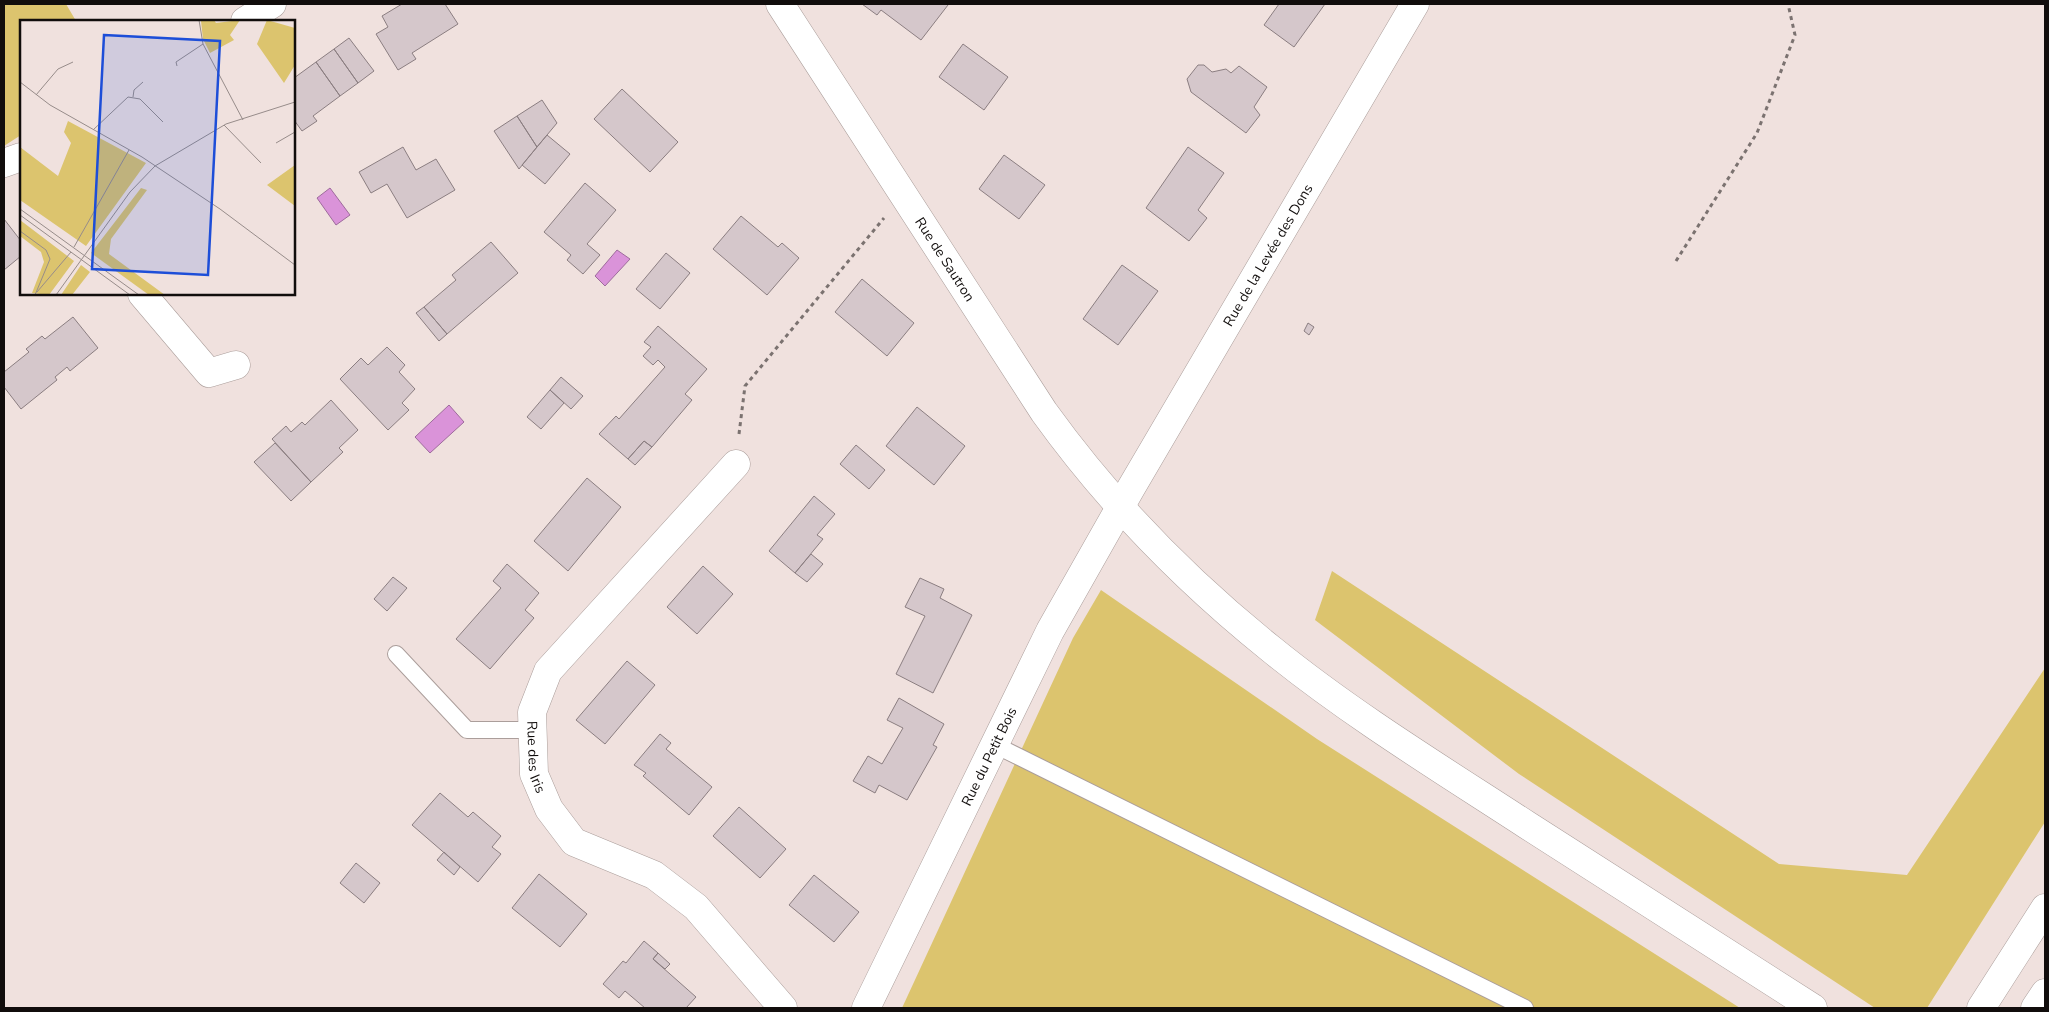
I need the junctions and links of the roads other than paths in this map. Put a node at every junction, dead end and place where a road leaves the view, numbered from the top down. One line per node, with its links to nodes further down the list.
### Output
1 (272, 4): 4 (main road)
2 (780, 4): 10 (main road, Rue de Sautron)
3 (1415, 4): 10 (main road, Rue de la Levée des Dons)
4 (247, 20)
5 (20, 157): 6 (main road)
6 (4, 163)
7 (143, 295): 8 (main road)
8 (236, 365)
9 (736, 464): 12 (main road, Rue des Iris)
10 (1120, 508): 13 (main road, Rue du Petit Bois); 19 (main road, Rue de Sautron)
11 (396, 654): 12 (lane)
12 (533, 730): 16 (main road, Rue des Iris)
13 (995, 744): 17 (main road, Rue du Petit Bois); 18 (lane)
14 (2045, 908): 20 (main road)
15 (2045, 993): 21 (main road)
16 (783, 1008)
17 (866, 1008)
18 (1525, 1008)
19 (1813, 1008)
20 (1981, 1008)
21 (2035, 1008)

